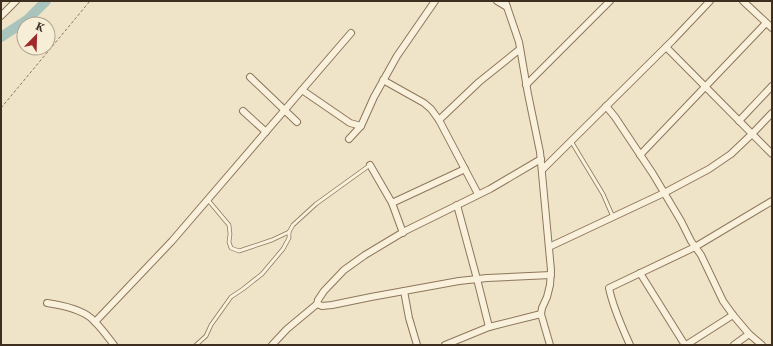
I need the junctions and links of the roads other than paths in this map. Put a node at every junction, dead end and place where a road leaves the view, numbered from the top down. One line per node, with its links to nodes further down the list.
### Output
1 (16, 1): 8 (street)
2 (435, 1): 15 (street)
3 (497, 1): 7 (street)
4 (610, 1): 16 (street)
5 (743, 1): 9 (street)
6 (706, 3): 12 (street)
7 (506, 4): 13 (street)
8 (1, 16)
9 (766, 23): 10 (street); 18 (street)
10 (772, 28)
11 (351, 32): 19 (street)
12 (666, 47): 18 (street); 20 (street)
13 (520, 48): 16 (street); 24 (street)
14 (250, 77): 22 (street)
15 (383, 80): 24 (street); 27 (street)
16 (526, 85): 34 (street)
17 (772, 86): 25 (street)
18 (705, 87): 25 (street); 33 (street)
19 (302, 90): 22 (street); 27 (street)
20 (606, 106): 31 (street); 33 (street)
21 (243, 111): 28 (street)
22 (284, 111): 26 (street); 28 (street)
23 (772, 113): 29 (street)
24 (440, 120): 36 (street)
25 (739, 121): 29 (street)
26 (297, 122)
27 (361, 126): 30 (street)
28 (266, 132): 40 (street)
29 (752, 134): 32 (street); 38 (street)
30 (349, 139)
31 (571, 141): 37 (street); 44 (lane)
32 (772, 154)
33 (640, 155): 38 (street)
34 (541, 160): 37 (street); 39 (street)
35 (370, 166): 42 (street); 45 (lane)
36 (465, 169): 39 (street); 42 (street)
37 (542, 170): 48 (street)
38 (664, 193): 44 (street); 47 (street)
39 (478, 194): 43 (street)
40 (208, 200): 45 (lane); 57 (street)
41 (772, 201): 47 (street)
42 (392, 203): 46 (street)
43 (457, 205): 46 (street); 51 (street)
44 (613, 217): 48 (street)
45 (289, 232): 61 (lane)
46 (403, 233): 54 (street)
47 (695, 246): 49 (street); 56 (street)
48 (549, 247): 50 (street)
49 (640, 272): 66 (street); 67 (street)
50 (551, 275): 51 (street); 55 (street)
51 (477, 279): 52 (street); 58 (street)
52 (404, 291): 54 (street); 63 (street)
53 (47, 303): 57 (street)
54 (317, 304): 62 (street)
55 (541, 314): 58 (street); 65 (street)
56 (733, 315): 59 (street); 67 (street)
57 (95, 322): 60 (street)
58 (489, 327): 64 (street)
59 (749, 334): 68 (street); 69 (street)
60 (114, 345)
61 (196, 345)
62 (272, 345)
63 (417, 345)
64 (445, 345)
65 (550, 345)
66 (630, 345)
67 (685, 345)
68 (734, 345)
69 (762, 345)

